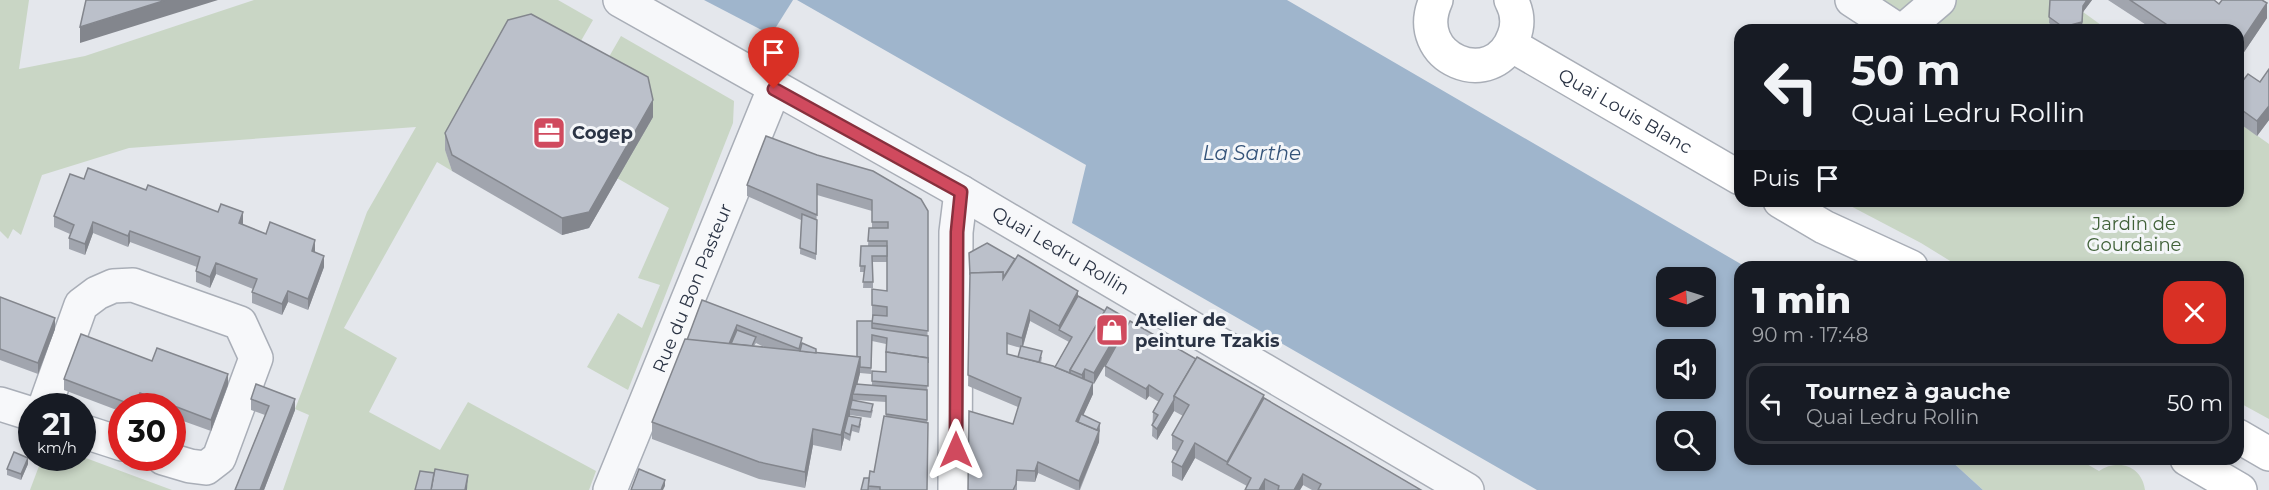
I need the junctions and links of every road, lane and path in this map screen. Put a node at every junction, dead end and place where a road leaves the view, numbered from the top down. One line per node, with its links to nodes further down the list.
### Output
1 (620, 0): 9 (street, Quai Ledru Rollin)
2 (1436, 0): 8 (main road)
3 (1511, 0): 8 (main road)
4 (1852, 0): 6 (street)
5 (1939, 0): 7 (street)
6 (1889, 24)
7 (1911, 24)
8 (1510, 45): 10 (main road, Quai Louis Blanc)
9 (774, 89): 11 (street, Quai Ledru Rollin); 23 (street, Rue du Bon Pasteur)
10 (1734, 175)
11 (961, 192): 24 (street); 25 (street, Quai Ledru Rollin)
12 (1790, 207): 13 (main road)
13 (1824, 227): 14 (main road); 15 (main road)
14 (1872, 261)
15 (1898, 261)
16 (50, 393): 21 (street)
17 (0, 404): 18 (street)
18 (18, 410)
19 (2244, 439): 20 (main road)
20 (2269, 454)
21 (186, 465)
22 (2197, 465): 26 (main road)
23 (610, 490)
24 (955, 490)
25 (1467, 490)
26 (2240, 490)

